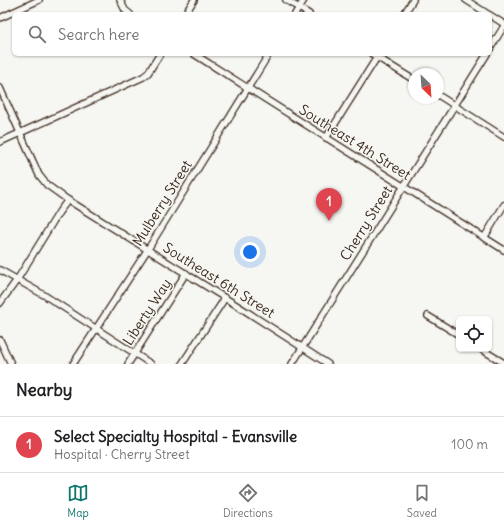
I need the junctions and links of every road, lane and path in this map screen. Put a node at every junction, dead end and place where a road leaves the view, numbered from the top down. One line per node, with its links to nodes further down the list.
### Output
1 (39, 0): 10 (street)
2 (120, 0): 11 (street)
3 (194, 0): 12 (street)
4 (286, 0): 8 (street)
5 (304, 0): 8 (street)
6 (413, 0): 15 (street)
7 (466, 0): 16 (street)
8 (299, 8): 13 (street); 14 (street)
9 (12, 12): 18 (street)
10 (13, 12)
11 (128, 12)
12 (186, 12)
13 (296, 12)
14 (305, 12)
15 (405, 12)
16 (484, 12)
17 (492, 17): 19 (street)
18 (0, 18)
19 (504, 25): 20 (street)
20 (492, 46)
21 (159, 56): 32 (street)
22 (197, 56): 29 (street, Southeast 4th Street)
23 (269, 56): 29 (street, Mulberry Street)
24 (375, 56): 34 (street)
25 (378, 56): 27 (street)
26 (486, 56): 31 (street, Cherry Street)
27 (408, 76)
28 (0, 88): 32 (street, Southeast 6th Street)
29 (248, 88): 34 (street, Southeast 4th Street); 40 (street, Mulberry Street)
30 (444, 99): 31 (street)
31 (455, 106): 33 (street); 36 (street, Cherry Street)
32 (20, 133): 35 (street); 37 (street, Southeast 6th Street)
33 (504, 137)
34 (326, 138): 36 (street, Southeast 4th Street)
35 (0, 142)
36 (404, 187): 39 (street, Southeast 4th Street); 51 (street, Cherry Street)
37 (68, 200): 40 (street, Southeast 6th Street); 44 (street)
38 (504, 205): 39 (street)
39 (484, 238): 41 (street, Southeast 4th Street)
40 (148, 249): 43 (street, Southeast 6th Street); 48 (street, Mulberry Street)
41 (504, 250)
42 (0, 270): 44 (street)
43 (186, 273): 45 (street, Southeast 6th Street); 53 (street, Liberty Way)
44 (18, 280): 46 (street); 48 (street)
45 (225, 298): 51 (street, Southeast 6th Street); 59 (street)
46 (0, 303)
47 (428, 316): 49 (street)
48 (96, 329): 53 (street); 56 (street, Mulberry Street)
49 (456, 333)
50 (0, 340): 55 (street)
51 (302, 347): 60 (street, Cherry Street); 61 (street, Southeast 6th Street)
52 (486, 352): 54 (street)
53 (135, 354): 57 (street, Liberty Way); 58 (street)
54 (504, 363)
55 (11, 364)
56 (73, 364)
57 (128, 364)
58 (151, 364)
59 (182, 364)
60 (292, 364)
61 (328, 364)

